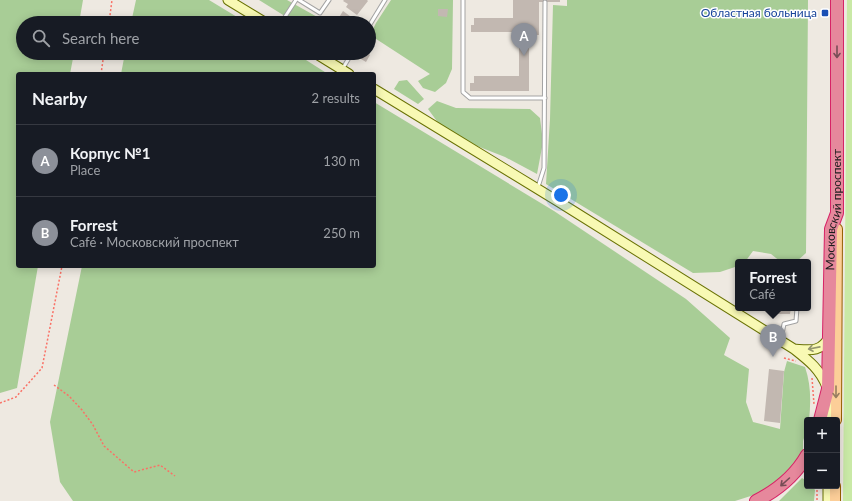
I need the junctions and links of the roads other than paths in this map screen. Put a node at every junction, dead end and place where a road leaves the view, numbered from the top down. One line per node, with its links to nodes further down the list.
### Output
1 (228, 0): 8 (street)
2 (298, 0): 3 (lane); 9 (lane)
3 (329, 0)
4 (385, 0): 10 (lane)
5 (463, 0): 15 (lane)
6 (837, 0): 17 (highway, Московский проспект, one-way to 17)
7 (545, 2): 15 (lane)
8 (254, 16)
9 (286, 16)
10 (375, 16)
11 (326, 60): 13 (street)
12 (350, 60): 13 (lane)
13 (346, 72)
14 (376, 90): 16 (street)
15 (545, 98): 16 (lane)
16 (537, 188): 20 (street)
17 (837, 213): 19 (highway); 25 (main road, Московский проспект, one-way to 25)
18 (796, 311): 20 (lane)
19 (829, 337): 21 (street, one-way to 21); 22 (highway)
20 (781, 341): 21 (street)
21 (794, 349): 22 (street)
22 (828, 389): 23 (highway); 24 (street)
23 (821, 417)
24 (828, 417)
25 (836, 417)
26 (804, 459): 29 (highway, one-way to 29)
27 (828, 489): 30 (street)
28 (835, 489): 31 (main road)
29 (756, 501)
30 (828, 501)
31 (835, 501)

